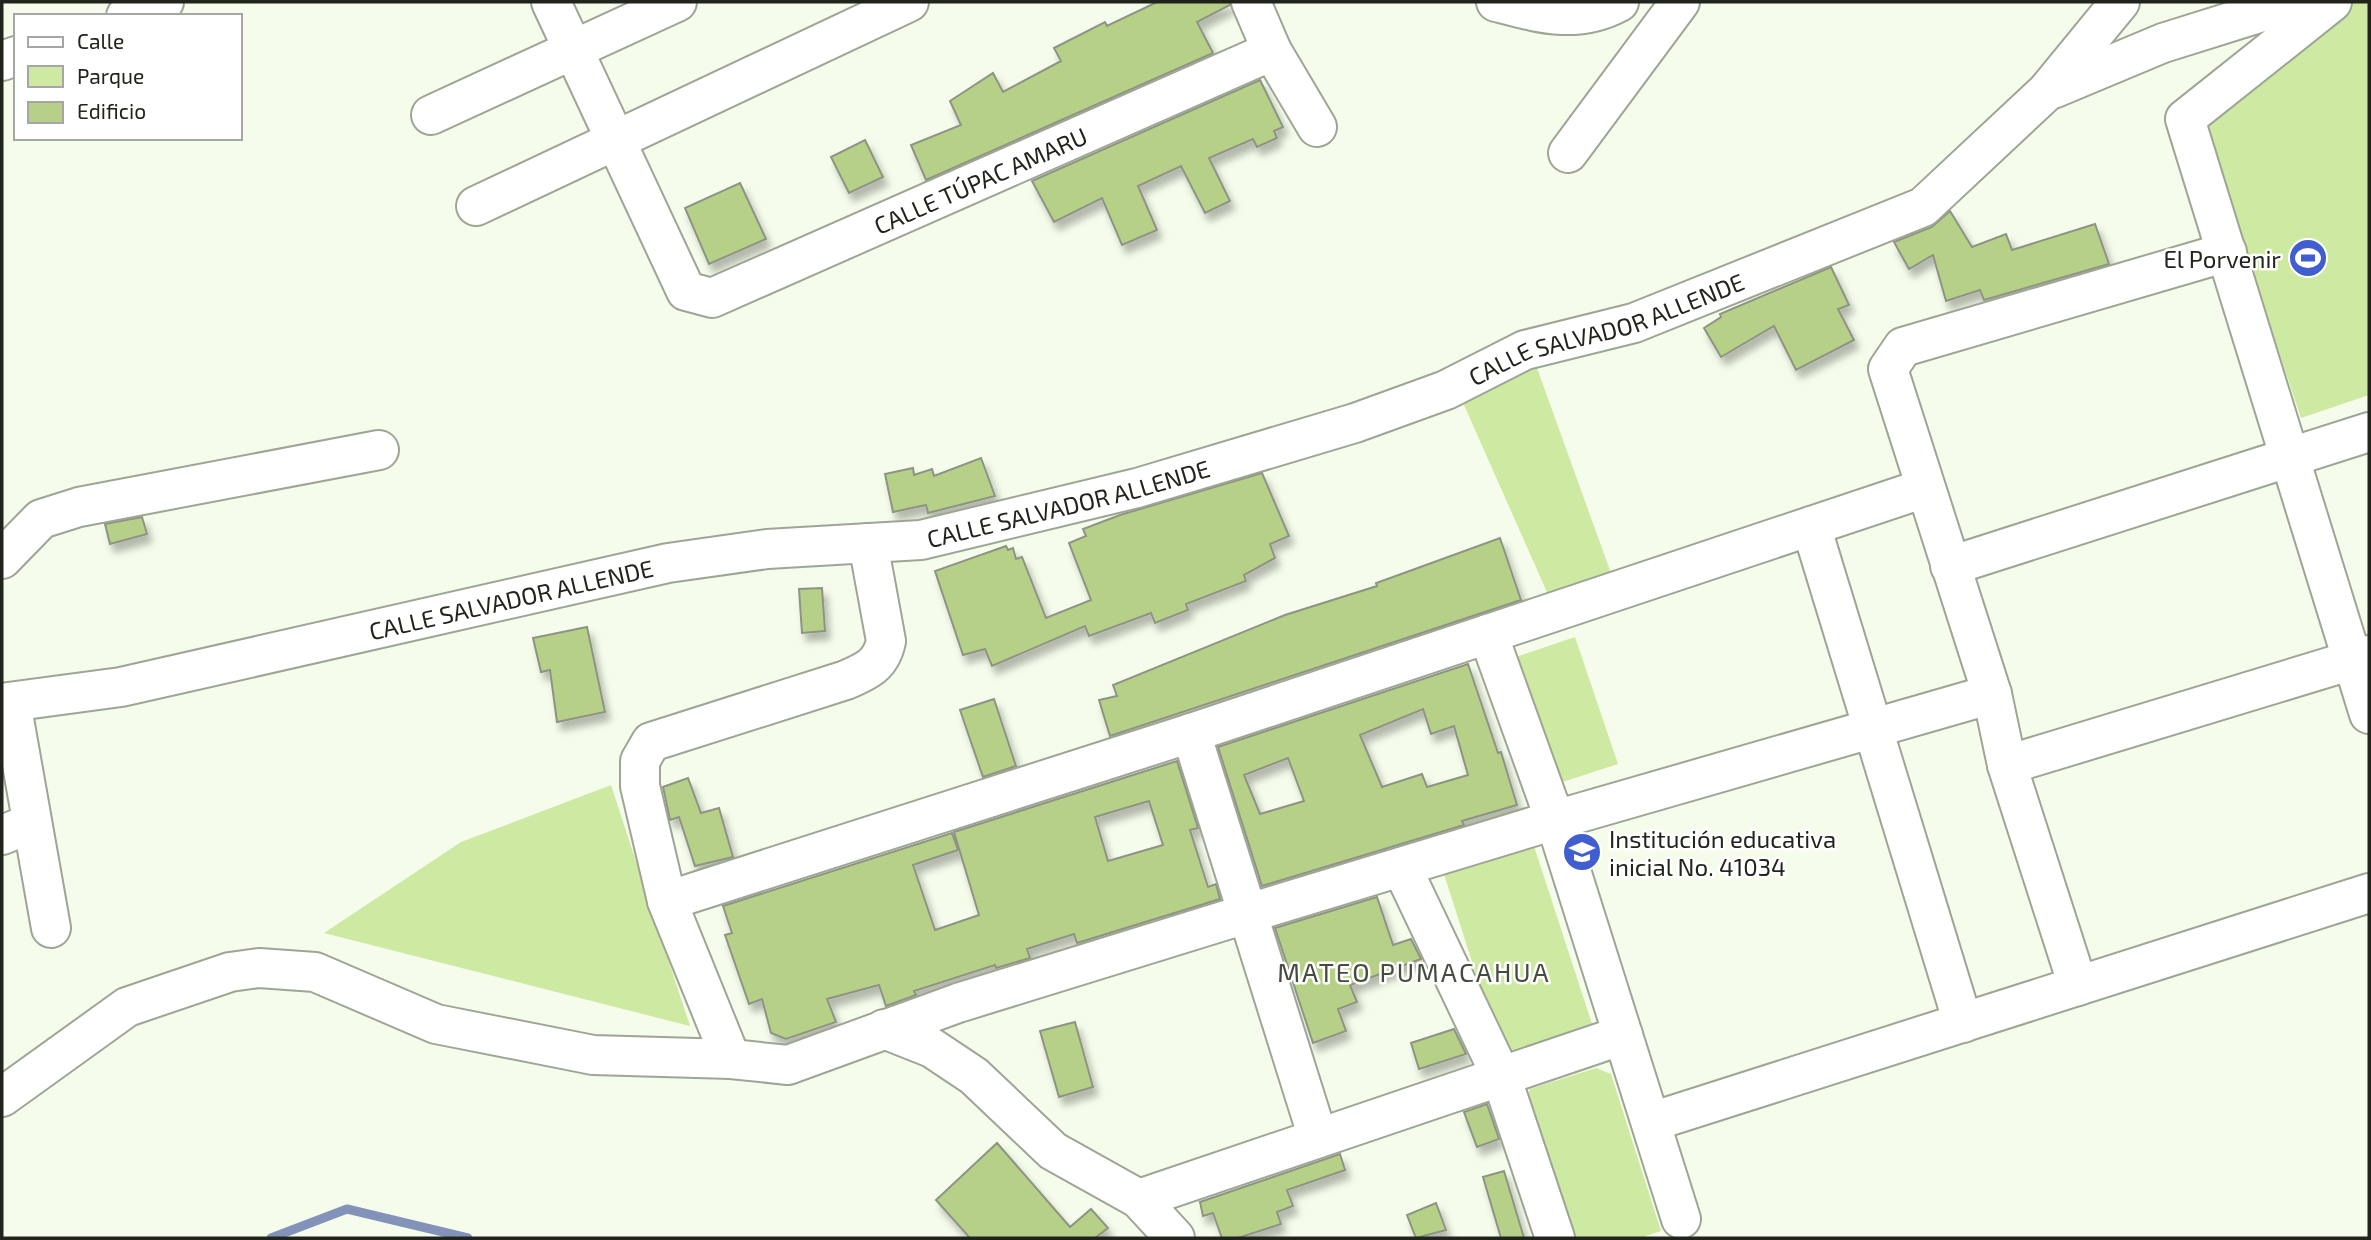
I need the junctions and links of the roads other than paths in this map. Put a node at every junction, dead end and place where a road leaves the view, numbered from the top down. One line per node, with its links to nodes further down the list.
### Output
1 (164, 2): 12 (street)
2 (551, 2): 13 (street)
3 (677, 2): 13 (street)
4 (909, 2): 18 (street)
5 (1251, 2): 14 (street)
6 (1496, 2): 7 (street)
7 (1619, 2)
8 (1680, 2): 19 (street)
9 (2120, 2): 15 (street)
10 (2294, 2): 15 (street)
11 (2332, 2): 21 (street)
12 (131, 14)
13 (574, 49): 16 (street); 18 (street)
14 (1272, 51): 17 (street); 18 (street, CALLE TÚPAC AMARU)
15 (2047, 91): 27 (street, CALLE SALVADOR ALLENDE)
16 (431, 116)
17 (1317, 127)
18 (616, 139): 20 (street)
19 (1568, 153)
20 (475, 206)
21 (2227, 252): 24 (street); 25 (street)
22 (2369, 432): 24 (street)
23 (379, 450): 28 (street)
24 (2290, 458): 29 (street); 31 (street)
25 (1925, 488): 26 (street); 29 (street)
26 (1811, 526): 30 (street); 35 (street)
27 (868, 543): 33 (street, CALLE SALVADOR ALLENDE); 42 (street)
28 (2, 559)
29 (1950, 566): 32 (street)
30 (1488, 634): 36 (street); 38 (street)
31 (2360, 657): 34 (street); 37 (street)
32 (1992, 694): 35 (street); 37 (street)
33 (6, 702): 39 (street)
34 (2369, 714)
35 (1874, 728): 38 (street); 46 (street)
36 (1191, 733): 42 (street); 43 (street)
37 (2007, 765): 45 (street)
38 (1555, 820): 40 (street); 48 (street)
39 (17, 829): 44 (street)
40 (1402, 868): 43 (street); 50 (street)
41 (2369, 893): 45 (street)
42 (667, 901): 49 (street)
43 (1249, 913): 47 (street); 53 (street)
44 (51, 928)
45 (2078, 986): 46 (street)
46 (1963, 1023): 52 (street)
47 (884, 1029): 49 (street); 54 (street)
48 (1623, 1035): 50 (street); 52 (street)
49 (731, 1059): 51 (street)
50 (1501, 1076): 53 (street); 57 (street)
51 (2, 1097)
52 (1651, 1122): 55 (street)
53 (1318, 1138): 54 (street)
54 (1139, 1199): 56 (street)
55 (1681, 1219)
56 (1175, 1238)
57 (1555, 1238)

